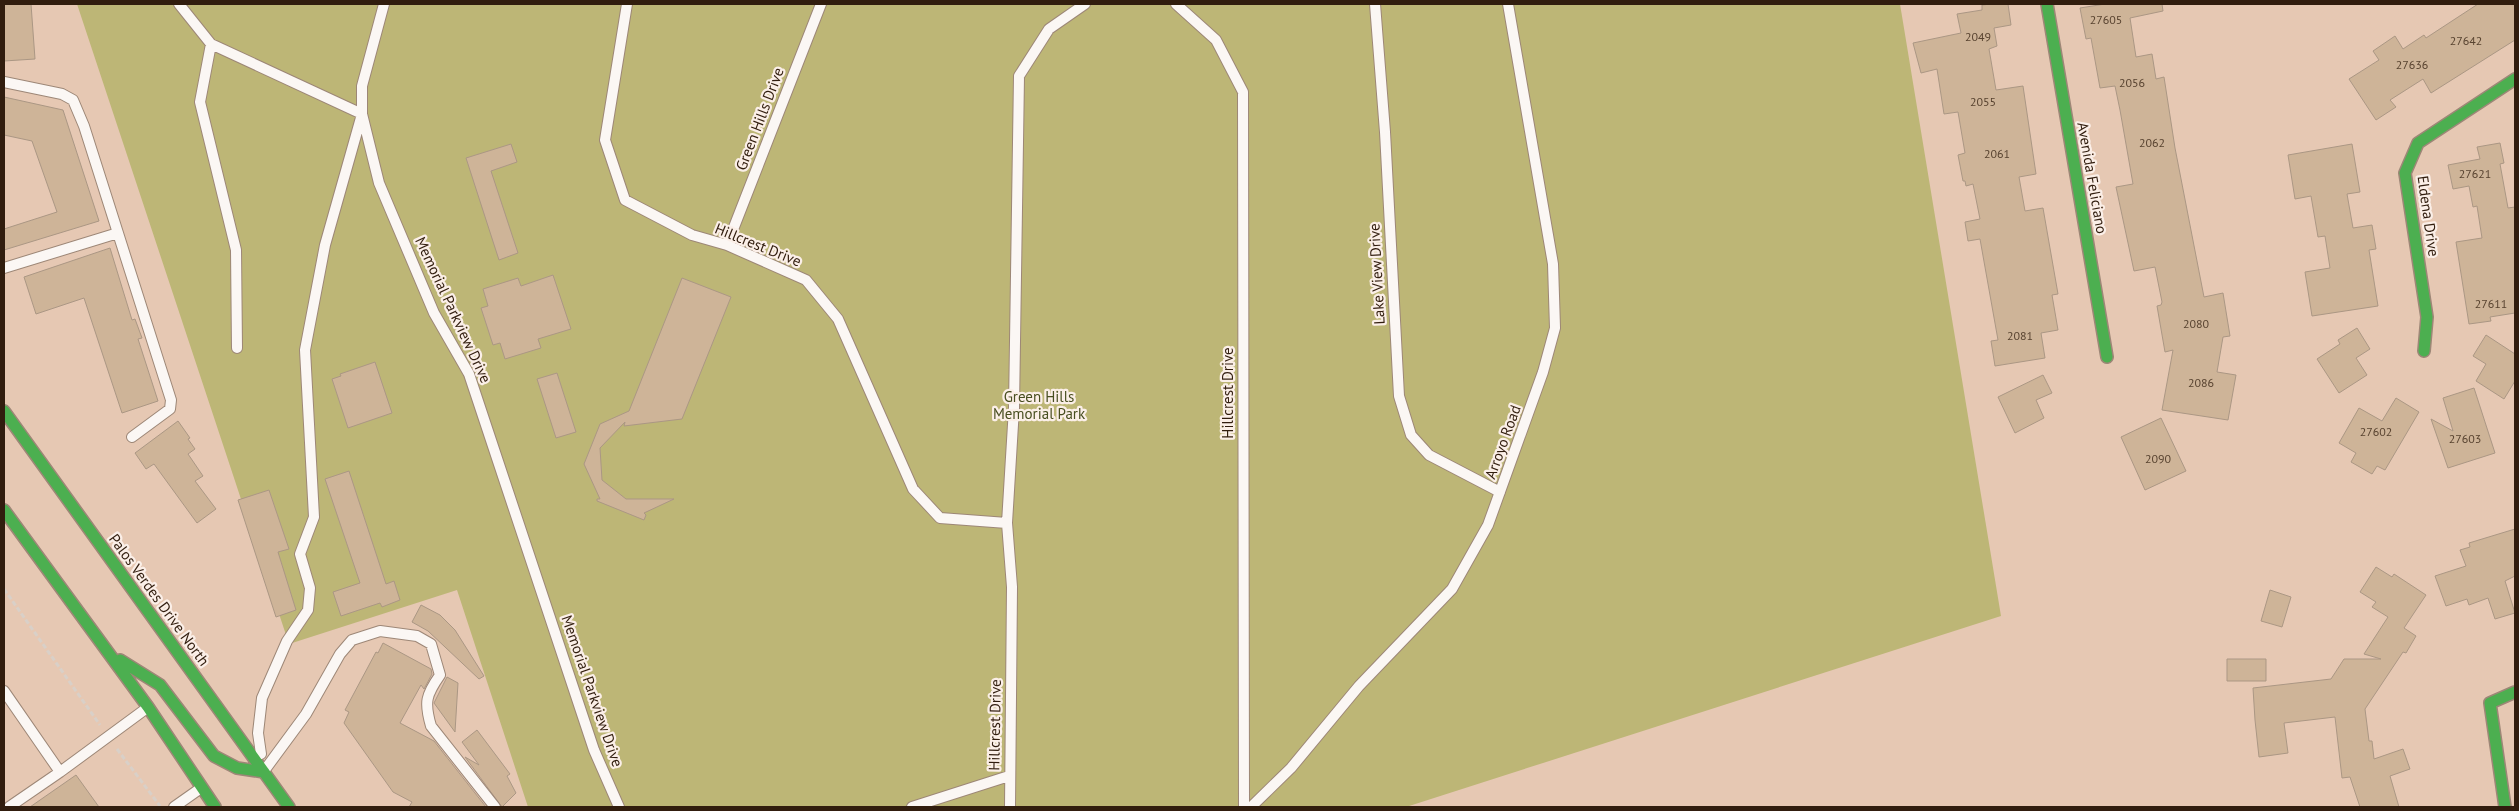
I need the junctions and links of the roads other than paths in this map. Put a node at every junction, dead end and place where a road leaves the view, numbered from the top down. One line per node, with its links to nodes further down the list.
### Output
1 (179, 4): 10 (lane)
2 (384, 4): 13 (lane)
3 (627, 4): 15 (lane, Hillcrest Drive)
4 (821, 4): 15 (lane, Green Hills Drive)
5 (1085, 4): 24 (lane, Hillcrest Drive)
6 (1176, 4): 41 (lane, Hillcrest Drive)
7 (1375, 4): 22 (lane, Lake View Drive)
8 (1508, 4): 22 (lane, Arroyo Road)
9 (2047, 4): 19 (main road, Avenida Feliciano)
10 (211, 44): 13 (lane); 17 (lane)
11 (2515, 80): 18 (main road, Eldena Drive)
12 (4, 82): 14 (lane)
13 (362, 114): 30 (lane); 38 (lane, Memorial Parkview Drive)
14 (118, 233): 16 (lane); 21 (lane)
15 (727, 245): 24 (lane, Hillcrest Drive)
16 (4, 268)
17 (237, 348)
18 (2424, 351)
19 (2107, 357)
20 (4, 410): 30 (main road, Palos Verdes Drive North)
21 (132, 437)
22 (1500, 492): 42 (lane, Arroyo Road)
23 (4, 510): 25 (main road)
24 (1007, 524): 31 (lane, Hillcrest Drive)
25 (108, 653): 28 (main road); 30 (main road)
26 (4, 691): 29 (lane)
27 (2515, 692): 43 (main road)
28 (148, 708): 29 (lane); 32 (main road)
29 (60, 772): 33 (lane)
30 (264, 772): 36 (main road, Palos Verdes Drive North); 37 (lane)
31 (1009, 776): 39 (lane); 40 (lane, Hillcrest Drive)
32 (202, 787): 34 (lane); 35 (main road)
33 (9, 807)
34 (174, 807)
35 (215, 807)
36 (289, 807)
37 (495, 807)
38 (619, 807)
39 (912, 807)
40 (1010, 807)
41 (1244, 807)
42 (1251, 807)
43 (2505, 807)

